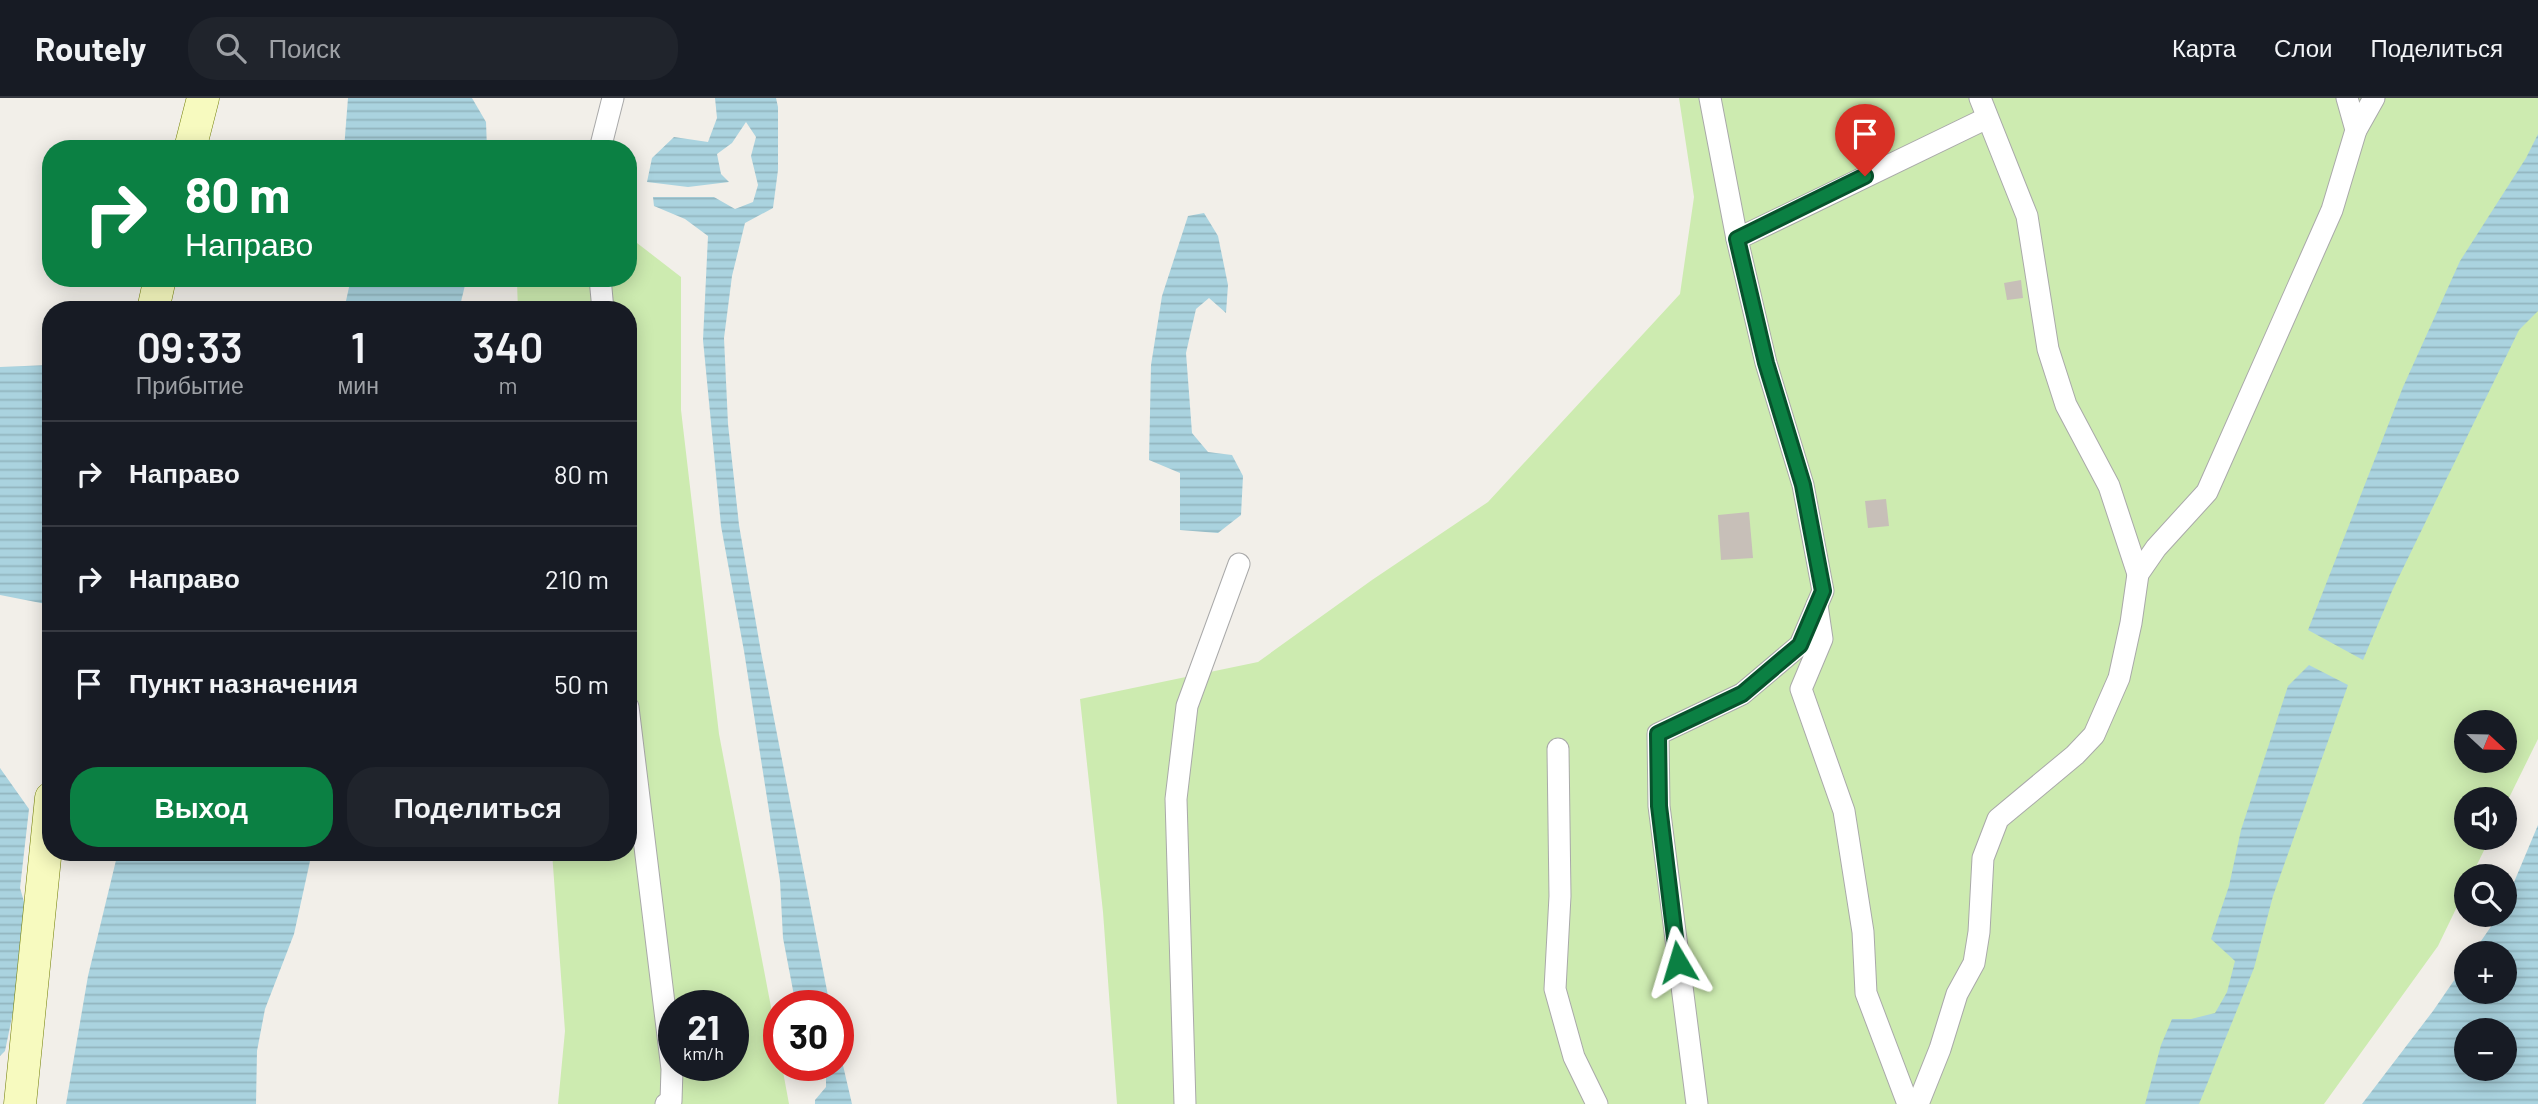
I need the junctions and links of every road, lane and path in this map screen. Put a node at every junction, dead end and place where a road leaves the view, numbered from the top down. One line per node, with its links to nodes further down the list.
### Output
1 (203, 98): 8 (street)
2 (613, 98): 9 (street)
3 (1710, 98): 10 (street)
4 (2347, 98): 7 (street)
5 (2374, 98): 7 (street)
6 (1983, 108): 10 (street); 12 (street)
7 (2356, 130): 12 (street)
8 (192, 140)
9 (602, 140)
10 (1737, 239): 13 (street)
11 (1240, 564): 19 (street)
12 (2138, 574): 23 (street)
13 (1817, 606): 21 (street); 22 (street)
14 (1558, 749): 20 (street)
15 (637, 781): 18 (street)
16 (45, 861): 17 (street)
17 (20, 1104)
18 (666, 1104)
19 (1185, 1104)
20 (1597, 1104)
21 (1697, 1104)
22 (1908, 1104)
23 (1918, 1104)

